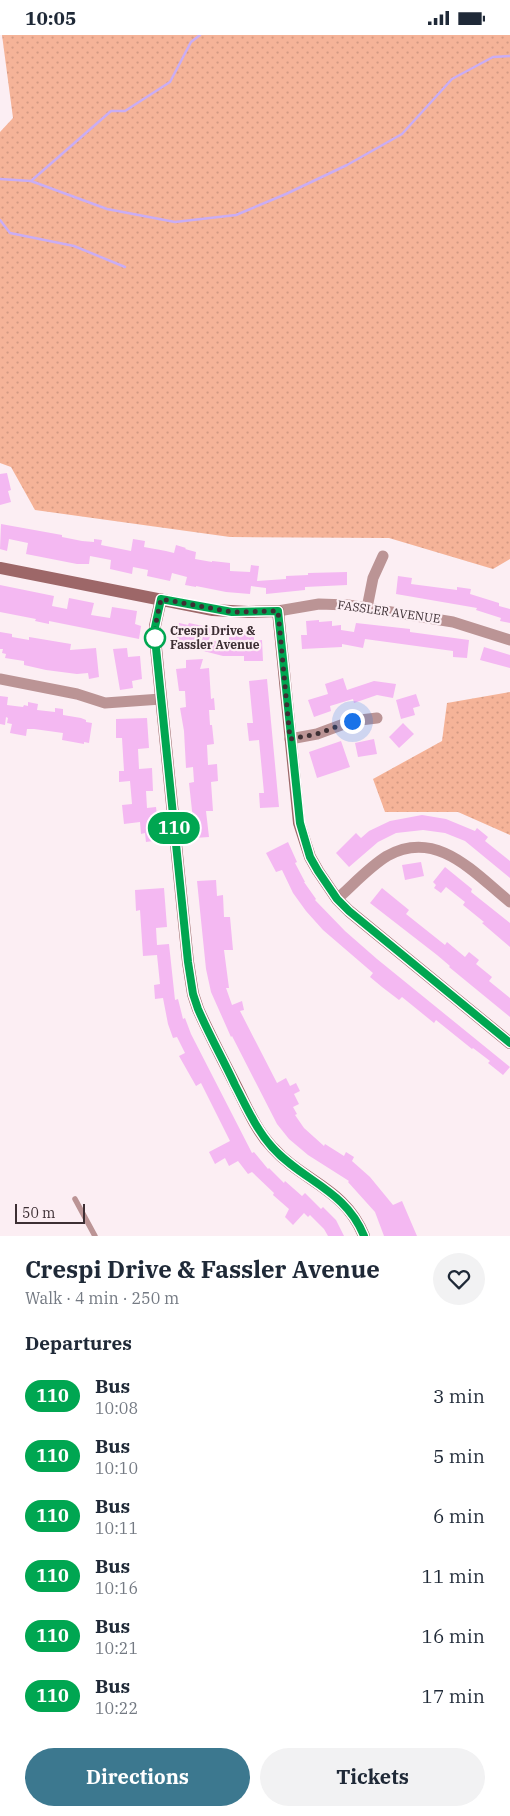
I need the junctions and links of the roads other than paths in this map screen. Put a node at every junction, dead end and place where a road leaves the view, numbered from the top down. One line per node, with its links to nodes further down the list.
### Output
1 (383, 556): 4 (street)
2 (0, 569): 3 (street, FASSLER AVENUE)
3 (161, 599): 5 (street, FASSLER AVENUE); 8 (street)
4 (368, 608): 5 (street, FASSLER AVENUE); 6 (street, FASSLER AVENUE)
5 (278, 611): 10 (street)
6 (510, 640)
7 (0, 679): 8 (street)
8 (161, 699): 16 (street)
9 (377, 718): 10 (street)
10 (290, 739): 11 (street)
11 (337, 899): 12 (street); 13 (street)
12 (510, 902)
13 (510, 1043)
14 (75, 1199): 15 (lane)
15 (95, 1236)
16 (364, 1236)

